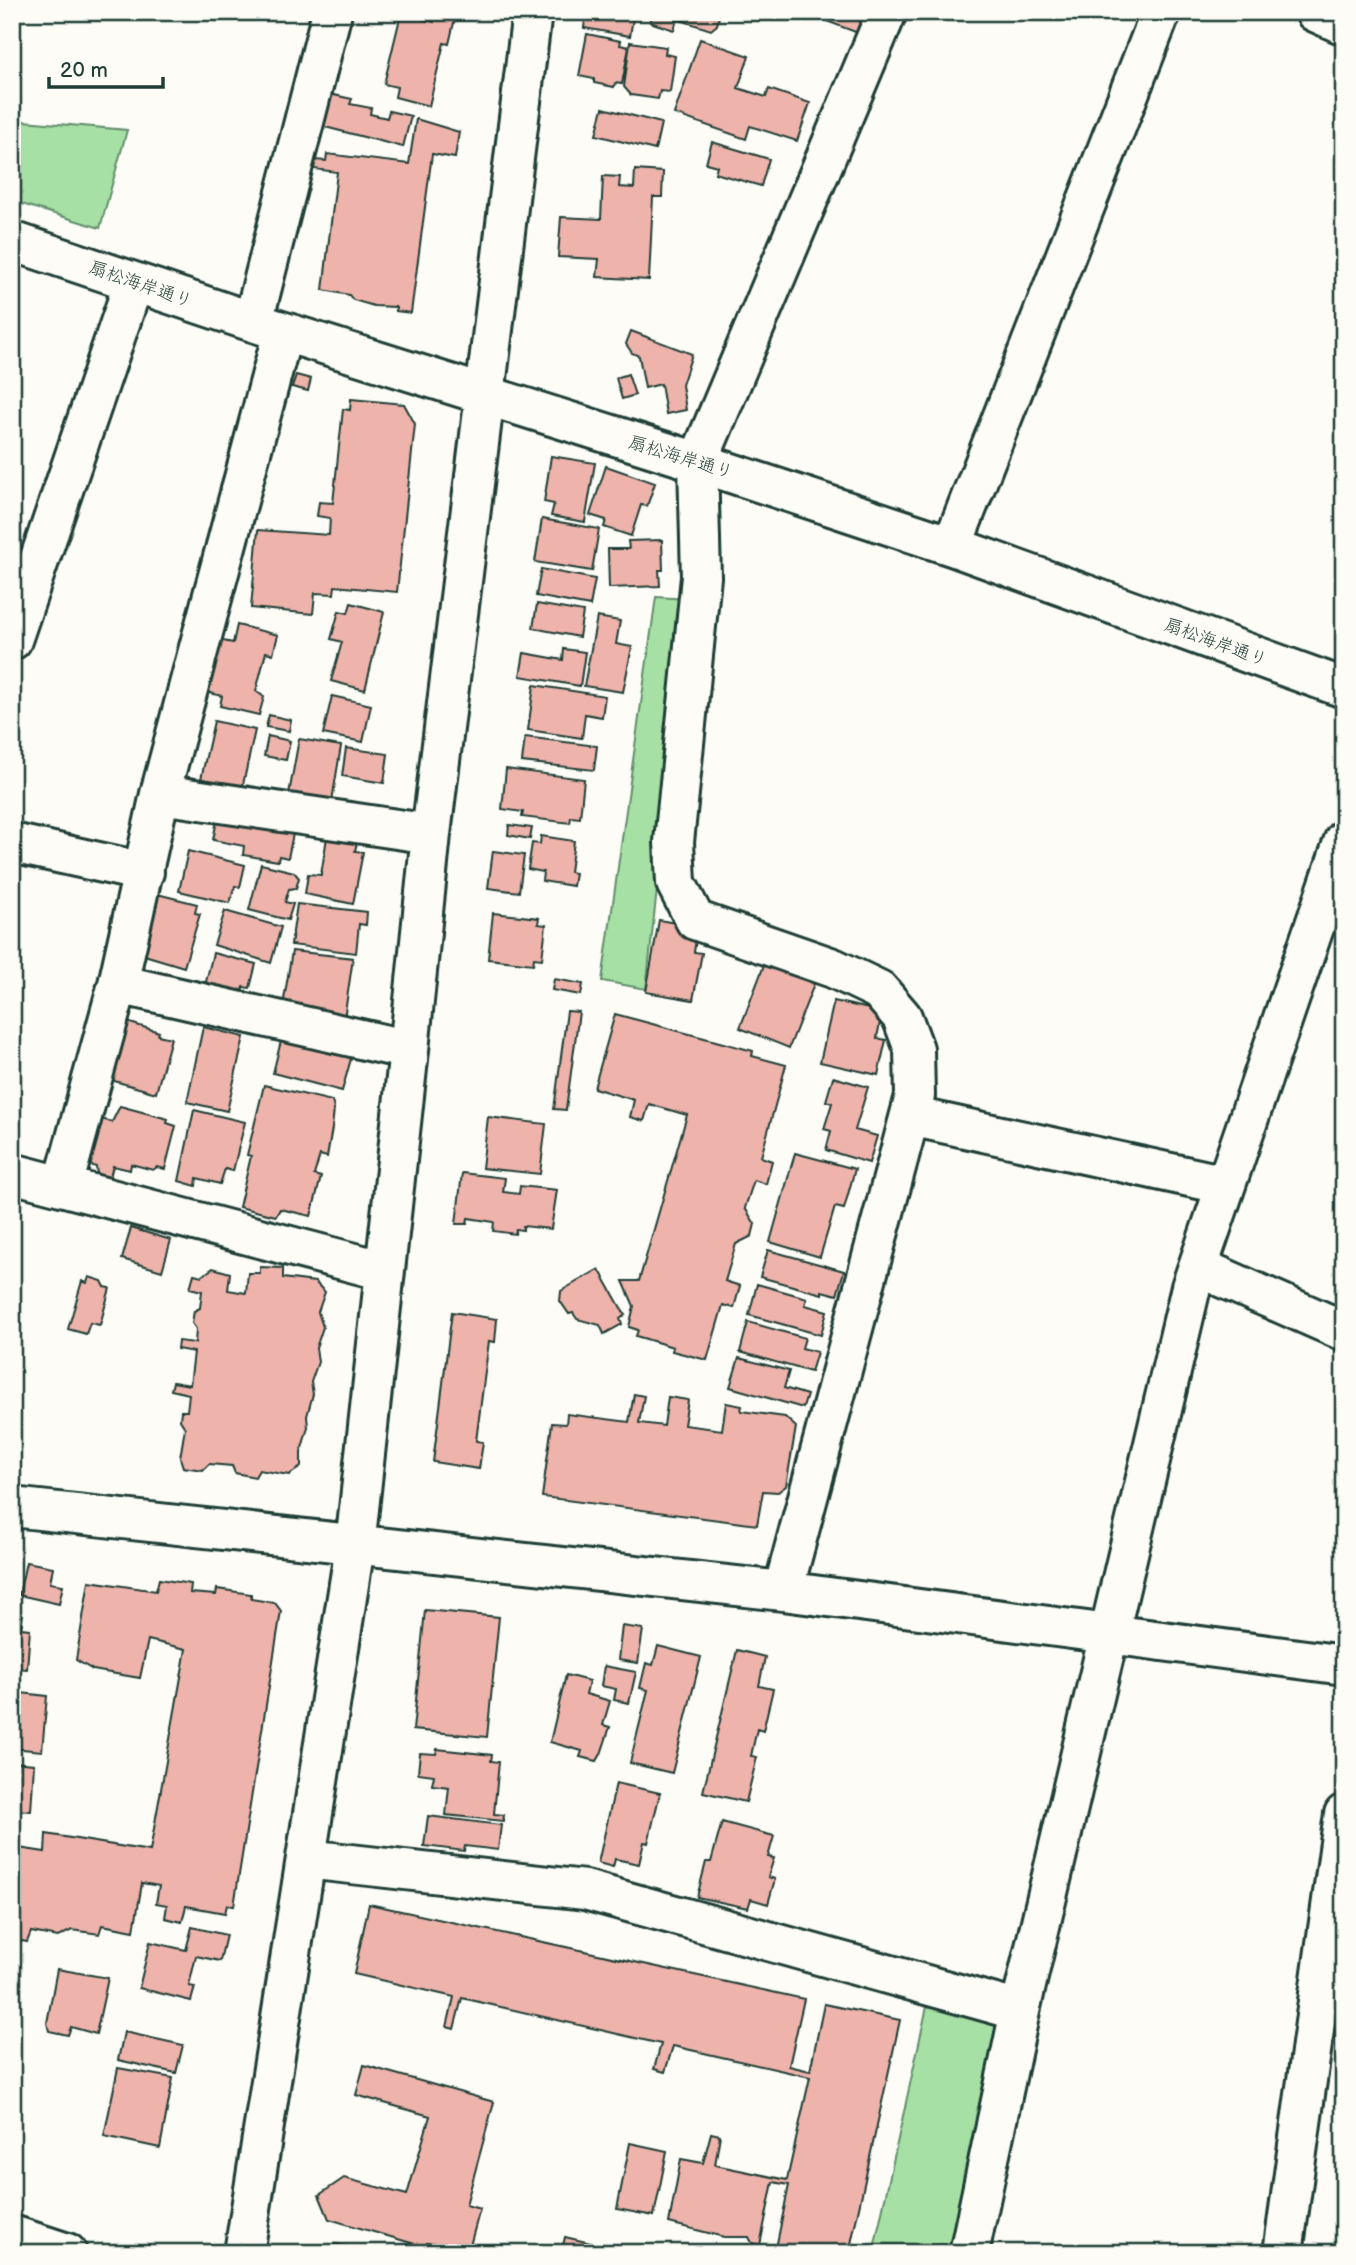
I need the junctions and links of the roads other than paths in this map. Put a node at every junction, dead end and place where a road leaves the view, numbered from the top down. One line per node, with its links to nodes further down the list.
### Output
1 (332, 12): 9 (street)
2 (532, 12): 10 (street)
3 (887, 12): 11 (street)
4 (1161, 12): 12 (street)
5 (1315, 12): 6 (street)
6 (1344, 25)
7 (12, 241): 8 (street, 扇松海岸通り)
8 (134, 282): 9 (street, 扇松海岸通り); 13 (street)
9 (268, 327): 10 (street, 扇松海岸通り); 15 (street)
10 (485, 396): 11 (street, 扇松海岸通り); 16 (street)
11 (698, 461): 12 (street, 扇松海岸通り); 22 (street)
12 (952, 546): 14 (street, 扇松海岸通り)
13 (12, 640)
14 (1344, 688)
15 (160, 794): 16 (street); 19 (street)
16 (430, 834): 21 (street)
17 (1344, 840): 24 (street)
18 (12, 842): 19 (street)
19 (144, 872): 20 (street)
20 (118, 984): 21 (street); 25 (street)
21 (409, 1050): 27 (street)
22 (909, 1116): 24 (street); 31 (street)
23 (12, 1173): 25 (street)
24 (1226, 1185): 26 (street)
25 (63, 1186): 27 (street)
26 (1198, 1266): 28 (street); 32 (street)
27 (385, 1271): 30 (street)
28 (1344, 1331)
29 (12, 1507): 30 (street)
30 (355, 1546): 31 (street); 35 (street)
31 (783, 1591): 32 (street)
32 (1109, 1634): 33 (street); 36 (street)
33 (1344, 1665)
34 (1344, 1814): 41 (street)
35 (306, 1860): 36 (street); 39 (street)
36 (1020, 2011): 40 (street)
37 (12, 2235): 38 (street)
38 (67, 2253)
39 (244, 2253)
40 (970, 2253)
41 (1283, 2253)

